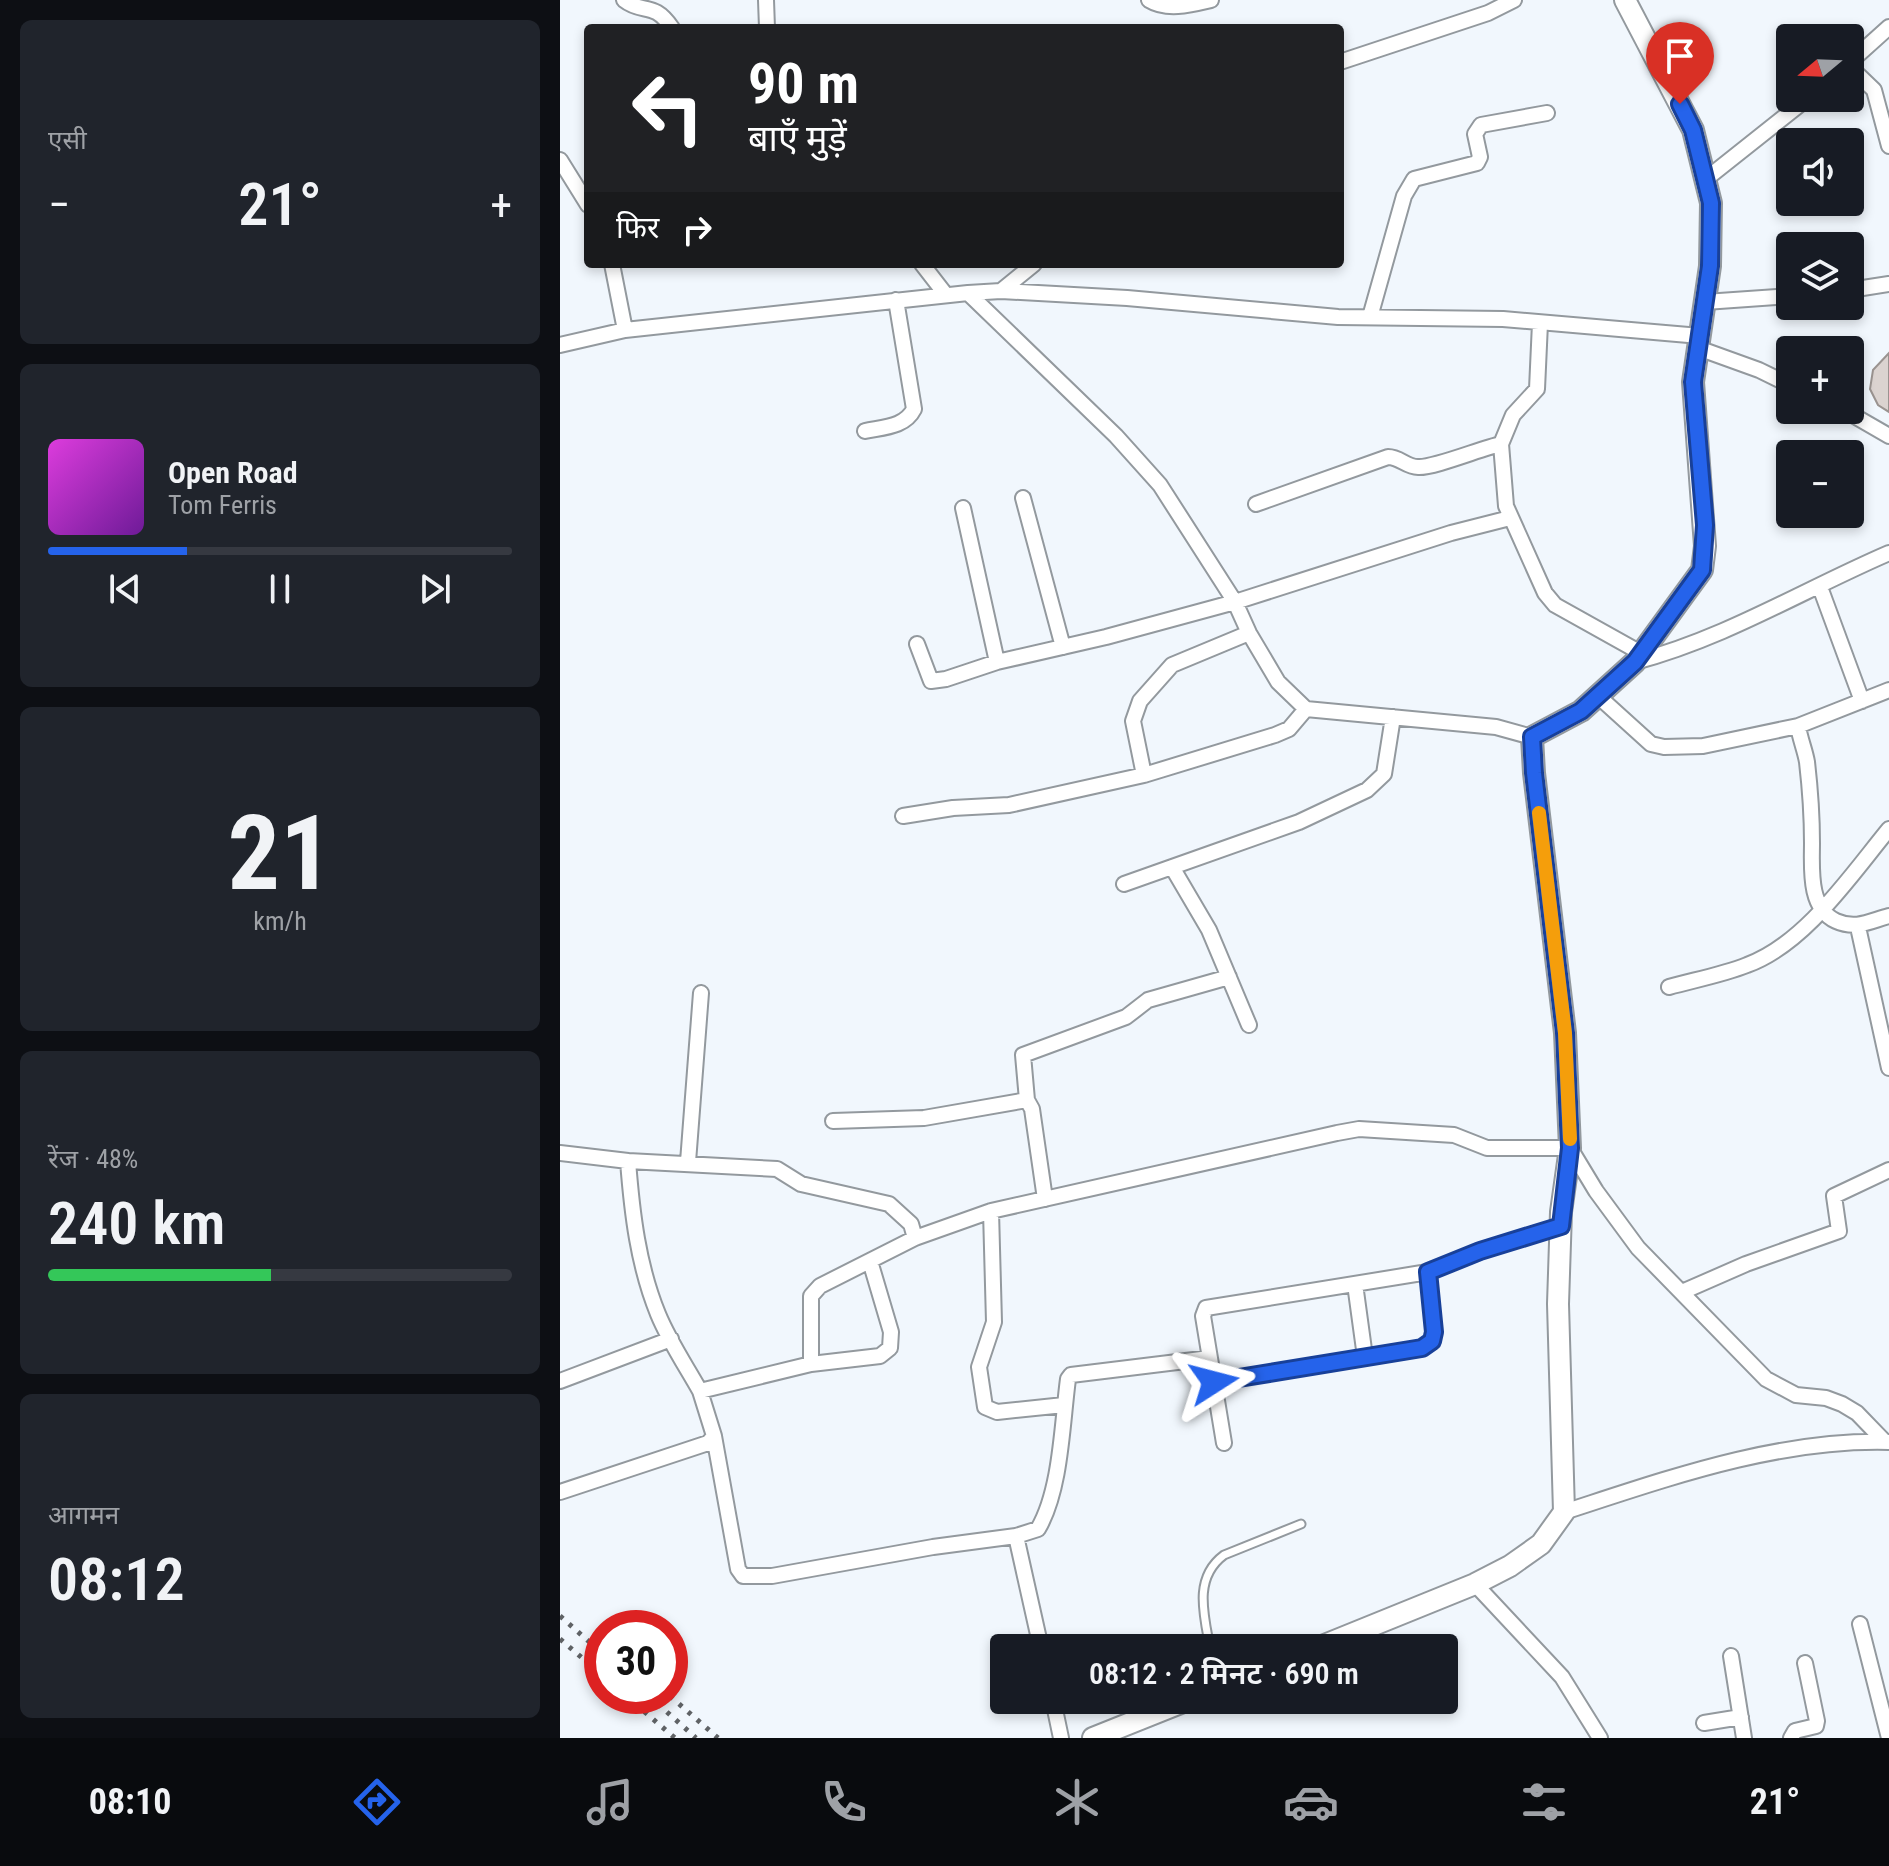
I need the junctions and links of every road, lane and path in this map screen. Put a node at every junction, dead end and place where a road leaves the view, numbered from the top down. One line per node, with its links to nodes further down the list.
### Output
1 (624, 0): 7 (street)
2 (766, 0): 8 (street)
3 (1149, 0): 4 (street)
4 (1211, 0)
5 (1514, 0): 11 (street)
6 (1625, 0): 17 (street)
7 (668, 24)
8 (767, 24)
9 (1889, 27): 10 (street)
10 (1864, 51)
11 (1344, 61)
12 (1864, 80): 15 (street)
13 (1790, 112): 17 (street)
14 (1547, 113): 30 (street)
15 (1889, 146)
16 (560, 160): 18 (street)
17 (1706, 179): 29 (street)
18 (584, 199)
19 (613, 268): 32 (street)
20 (925, 268): 26 (street)
21 (1029, 268): 24 (street)
22 (1889, 284): 23 (street)
23 (1864, 288)
24 (1001, 291): 25 (street); 30 (street)
25 (968, 293): 26 (street); 46 (street)
26 (946, 295): 28 (street)
27 (1776, 297): 29 (street)
28 (896, 300): 32 (street); 37 (street)
29 (1705, 302): 33 (street)
30 (1370, 317): 31 (street)
31 (1540, 323): 33 (street); 39 (street)
32 (625, 330): 34 (street)
33 (1699, 342): 35 (street); 50 (street)
34 (560, 345)
35 (1776, 378)
36 (1864, 422): 38 (street)
37 (865, 431)
38 (1889, 436)
39 (1501, 444): 41 (street); 43 (street)
40 (1023, 498): 49 (street)
41 (1256, 504)
42 (963, 508): 51 (street)
43 (1510, 518): 46 (street); 50 (street)
44 (1889, 553): 45 (street)
45 (1820, 587): 50 (street); 54 (street)
46 (1235, 602): 47 (street); 49 (street)
47 (1249, 633): 55 (street); 59 (street)
48 (917, 644): 51 (street)
49 (1063, 647): 51 (street)
50 (1638, 658): 53 (street)
51 (997, 662)
52 (1889, 690): 54 (street)
53 (1598, 696): 57 (street); 58 (street)
54 (1862, 701): 57 (street)
55 (1306, 709): 56 (street); 59 (street)
56 (1393, 717): 58 (street); 62 (street)
57 (1798, 726): 64 (street)
58 (1532, 737): 74 (street)
59 (1144, 775): 60 (street)
60 (903, 816)
61 (1889, 829): 64 (street)
62 (1172, 867): 63 (street); 67 (street)
63 (1124, 884)
64 (1823, 909): 66 (street); 68 (street)
65 (1889, 916): 66 (street)
66 (1858, 927): 71 (street)
67 (1229, 977): 70 (street); 72 (street)
68 (1669, 987)
69 (701, 993): 77 (street)
70 (1249, 1025)
71 (1889, 1068)
72 (1027, 1100): 73 (street); 79 (street)
73 (833, 1121)
74 (1570, 1148): 79 (street); 81 (street); 86 (street)
75 (560, 1153): 76 (street)
76 (628, 1161): 77 (street); 87 (street)
77 (688, 1162): 82 (street)
78 (1889, 1170): 86 (street)
79 (1045, 1199): 80 (street)
80 (991, 1211): 82 (street); 94 (street)
81 (1561, 1226): 84 (street); 99 (street)
82 (915, 1238): 83 (street)
83 (870, 1261): 90 (street); 90 (street)
84 (1428, 1272): 85 (street); 88 (street)
85 (1355, 1284): 88 (street); 89 (street)
86 (1682, 1292): 96 (street)
87 (671, 1339): 91 (street); 93 (street)
88 (1365, 1357): 92 (street)
89 (1210, 1358): 92 (street); 94 (street)
90 (811, 1364): 93 (street)
91 (560, 1381)
92 (1214, 1382): 97 (street)
93 (700, 1391): 95 (street)
94 (1064, 1405): 101 (street)
95 (714, 1436): 98 (street); 101 (street)
96 (1887, 1442): 99 (street)
97 (1224, 1443)
98 (560, 1492)
99 (1564, 1512): 102 (street)
100 (1301, 1524): 105 (lane)
101 (1016, 1536): 104 (street)
102 (1475, 1584): 106 (street); 116 (street)
103 (1860, 1624): 111 (street)
104 (1038, 1634)
105 (1208, 1634)
106 (1352, 1634)
107 (1731, 1656): 112 (street)
108 (1805, 1663): 118 (street)
109 (1056, 1714): 114 (street)
110 (1153, 1714): 115 (street)
111 (1886, 1715): 119 (street)
112 (1741, 1717): 113 (street); 117 (street)
113 (1704, 1723)
114 (1061, 1738)
115 (1093, 1738)
116 (1600, 1738)
117 (1744, 1738)
118 (1791, 1738)
119 (1889, 1738)

